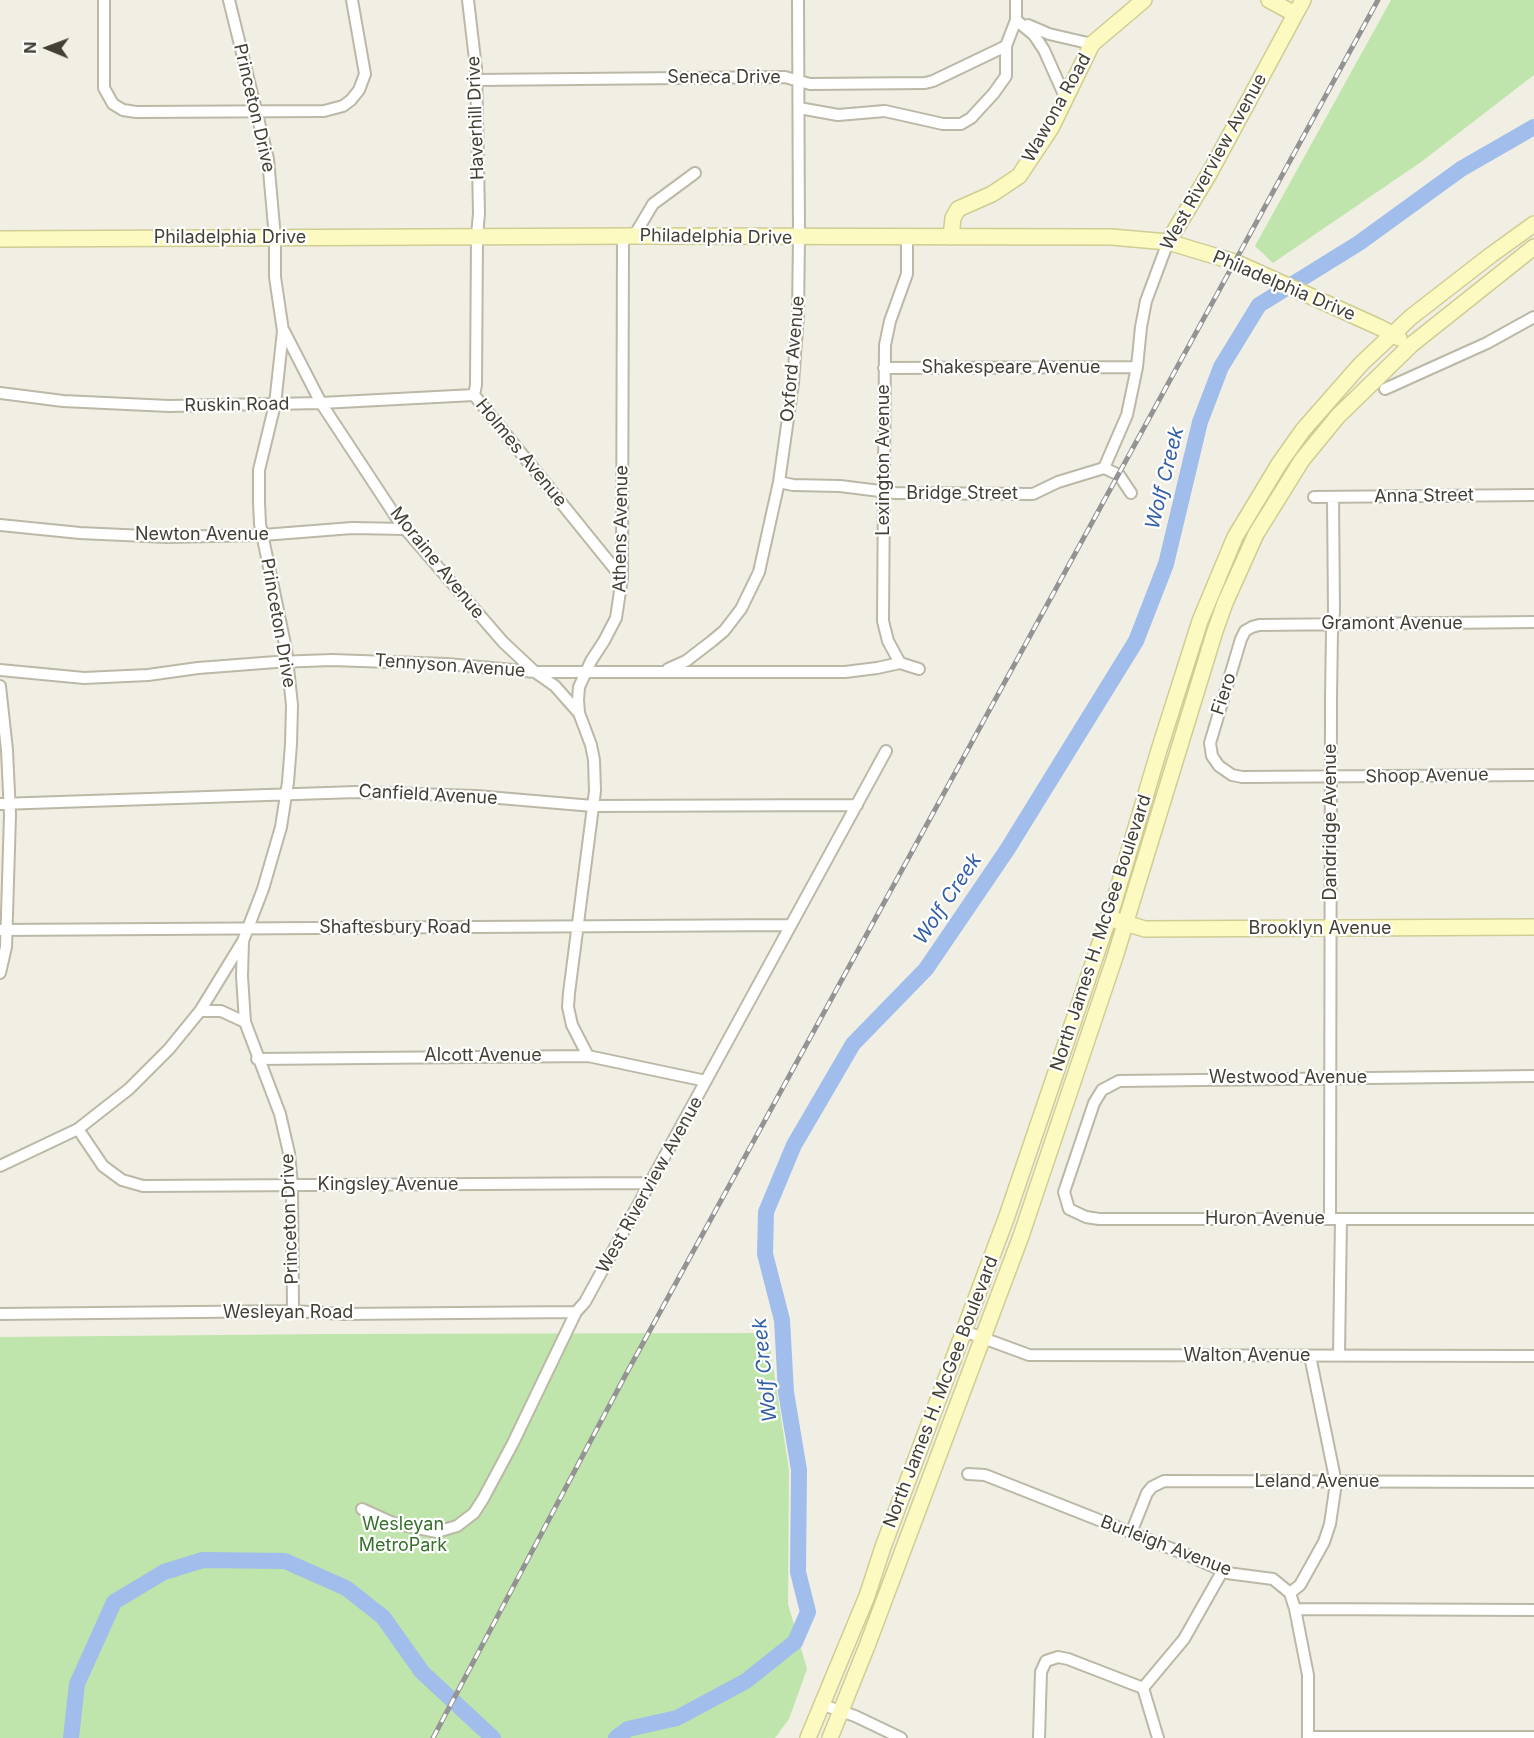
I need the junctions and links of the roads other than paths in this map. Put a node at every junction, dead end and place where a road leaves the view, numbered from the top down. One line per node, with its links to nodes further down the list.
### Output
1 (104, 0): 18 (street)
2 (229, 0): 18 (street, Princeton Drive)
3 (352, 0): 18 (street)
4 (468, 0): 14 (street, Haverhill Drive)
5 (798, 0): 15 (street, Oxford Avenue)
6 (1016, 0): 11 (street)
7 (1144, 0): 12 (main road, Wawona Road)
8 (1269, 0): 10 (main road)
9 (1303, 0): 10 (main road, West Riverview Avenue)
10 (1295, 14): 28 (main road, West Riverview Avenue)
11 (1016, 20): 12 (street); 13 (street); 16 (street)
12 (1092, 44): 16 (main road, Wawona Road)
13 (1006, 46): 15 (street, Seneca Drive); 17 (street)
14 (476, 80): 15 (street, Seneca Drive); 21 (street, Haverhill Drive)
15 (799, 81): 17 (street, Oxford Avenue)
16 (1065, 97): 25 (main road, Wawona Road)
17 (799, 108): 24 (street, Oxford Avenue)
18 (258, 112): 23 (street, Princeton Drive)
19 (694, 173): 22 (street)
20 (1534, 224): 32 (main road, North James H. McGee Boulevard)
21 (477, 236): 22 (main road, Philadelphia Drive); 23 (main road, Philadelphia Drive); 38 (street, Holmes Avenue)
22 (629, 236): 24 (main road, Philadelphia Drive); 51 (street, Athens Avenue)
23 (275, 237): 27 (main road, Philadelphia Drive); 31 (street, Princeton Drive)
24 (800, 237): 26 (main road, Philadelphia Drive); 42 (street, Oxford Avenue)
25 (951, 237): 26 (main road, Philadelphia Drive); 28 (main road, Philadelphia Drive)
26 (908, 238): 35 (street, Lexington Avenue)
27 (0, 239)
28 (1168, 242): 32 (main road, Philadelphia Drive); 34 (street, West Riverview Avenue)
29 (1534, 246): 33 (main road, North James H. McGee Boulevard)
30 (1534, 317): 36 (street)
31 (284, 331): 39 (street, Moraine Avenue); 40 (street, Princeton Drive)
32 (1392, 334): 33 (main road, Philadelphia Drive); 72 (main road, North James H. McGee Boulevard)
33 (1411, 345): 73 (main road, North James H. McGee Boulevard)
34 (1137, 367): 35 (street, Shakespeare Avenue); 41 (street, West Riverview Avenue)
35 (884, 368): 43 (street, Lexington Avenue)
36 (1385, 389)
37 (0, 393): 40 (street, Ruskin Road)
38 (474, 395): 39 (street, Ruskin Road); 51 (street, Holmes Avenue)
39 (321, 403): 40 (street, Ruskin Road); 49 (street, Moraine Avenue)
40 (275, 404): 50 (street, Princeton Drive)
41 (1104, 468): 43 (street, Bridge Street); 44 (street)
42 (778, 482): 43 (street, Bridge Street); 61 (street, Oxford Avenue)
43 (884, 491): 56 (street, Lexington Avenue)
44 (1131, 493)
45 (1534, 495): 47 (street, Anna Street)
46 (1314, 497): 47 (street, Anna Street)
47 (1333, 497): 53 (street, Dandridge Avenue)
48 (0, 525): 50 (street, Newton Avenue)
49 (405, 529): 50 (street, Newton Avenue); 60 (street, Moraine Avenue)
50 (263, 535): 55 (street, Princeton Drive)
51 (622, 578): 59 (street, Athens Avenue)
52 (1534, 622): 53 (street, Gramont Avenue)
53 (1333, 624): 54 (street, Gramont Avenue); 67 (street, Dandridge Avenue)
54 (1250, 628): 65 (street, Fiero)
55 (288, 661): 58 (street, Tennyson Avenue); 60 (street, Tennyson Avenue); 68 (street, Princeton Drive)
56 (900, 663): 57 (street); 61 (street, Tennyson Avenue)
57 (919, 669)
58 (0, 670)
59 (586, 671): 60 (street, Tennyson Avenue); 61 (street, Tennyson Avenue); 63 (street, Athens Avenue)
60 (535, 672): 63 (street, Moraine Avenue)
61 (663, 672)
62 (0, 686): 69 (street)
63 (579, 712): 71 (street, Athens Avenue)
64 (886, 751): 70 (street, West Riverview Avenue)
65 (1216, 762): 67 (street, Shoop Avenue)
66 (1534, 775): 67 (street, Shoop Avenue)
67 (1331, 777): 77 (street, Dandridge Avenue)
68 (286, 793): 69 (street, Canfield Avenue); 71 (street, Canfield Avenue); 78 (street, Princeton Drive)
69 (5, 803): 79 (street)
70 (857, 805): 71 (street, Canfield Avenue); 74 (street, West Riverview Avenue)
71 (593, 806): 75 (street, Athens Avenue)
72 (1108, 918): 73 (main road, Brooklyn Avenue); 99 (main road, North James H. McGee Boulevard)
73 (1125, 923): 77 (main road, Brooklyn Avenue); 100 (main road, North James H. McGee Boulevard)
74 (790, 925): 75 (street, Shaftesbury Road); 88 (street, West Riverview Avenue)
75 (577, 927): 78 (street, Shaftesbury Road); 84 (street, Athens Avenue)
76 (1534, 927): 77 (main road, Brooklyn Avenue)
77 (1331, 928): 87 (street, Dandridge Avenue)
78 (247, 929): 79 (street, Shaftesbury Road); 80 (street, Princeton Drive)
79 (4, 930): 81 (street)
80 (243, 941): 82 (street); 83 (street, Princeton Drive)
81 (0, 973)
82 (200, 1011): 83 (street); 89 (street)
83 (245, 1022): 85 (street, Princeton Drive)
84 (588, 1056): 85 (street, Alcott Avenue); 88 (street, Alcott Avenue)
85 (257, 1059): 93 (street, Princeton Drive)
86 (1534, 1076): 87 (street, Westwood Avenue)
87 (1330, 1078): 90 (street, Westwood Avenue); 94 (street, Dandridge Avenue)
88 (706, 1081): 92 (street, West Riverview Avenue)
89 (78, 1129): 91 (street); 93 (street, Kingsley Avenue)
90 (1080, 1142): 94 (street, Huron Avenue)
91 (0, 1166)
92 (650, 1184): 93 (street, Kingsley Avenue); 97 (street, West Riverview Avenue)
93 (292, 1186): 96 (street, Princeton Drive)
94 (1335, 1219): 95 (street, Huron Avenue); 101 (street, Dandridge Avenue)
95 (1534, 1219)
96 (293, 1311): 97 (street, Wesleyan Road); 98 (street, Wesleyan Road)
97 (576, 1312): 107 (street, West Riverview Avenue)
98 (0, 1314)
99 (964, 1331): 100 (street, Walton Avenue); 114 (main road, North James H. McGee Boulevard)
100 (982, 1338): 102 (street, Walton Avenue); 115 (main road, North James H. McGee Boulevard)
101 (1339, 1355): 102 (street, Walton Avenue); 103 (street, Walton Avenue)
102 (1310, 1356): 106 (street)
103 (1534, 1356)
104 (968, 1474): 108 (street, Burleigh Avenue)
105 (1534, 1482): 106 (street, Leland Avenue)
106 (1336, 1483): 108 (street, Leland Avenue); 110 (street)
107 (362, 1509)
108 (1131, 1533): 109 (street, Burleigh Avenue)
109 (1223, 1570): 110 (street, Burleigh Avenue); 113 (street)
110 (1290, 1593): 111 (street)
111 (1294, 1609): 112 (street); 122 (street)
112 (1534, 1610)
113 (1143, 1688): 120 (street); 121 (street)
114 (823, 1705): 115 (street); 117 (main road, North James H. McGee Boulevard)
115 (842, 1712): 118 (main road, North James H. McGee Boulevard); 119 (street)
116 (1534, 1737): 122 (street)
117 (808, 1738)
118 (830, 1738)
119 (901, 1738)
120 (1039, 1738)
121 (1158, 1738)
122 (1308, 1738)

